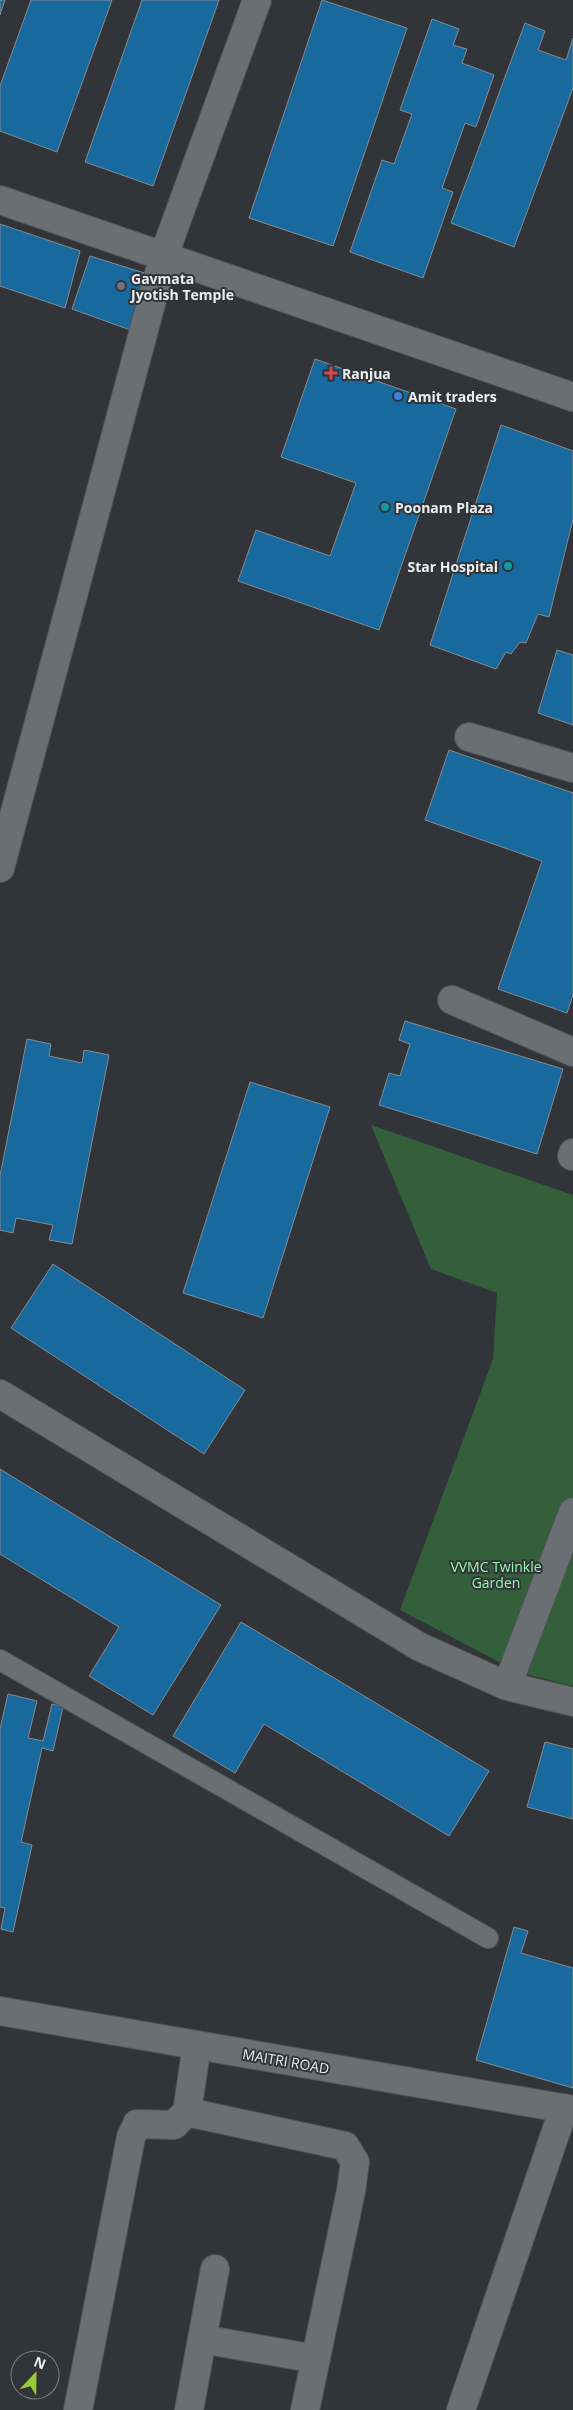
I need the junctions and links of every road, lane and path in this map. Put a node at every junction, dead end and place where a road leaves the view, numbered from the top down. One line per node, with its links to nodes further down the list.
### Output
1 (257, 0): 3 (street)
2 (0, 200): 3 (street)
3 (164, 255): 4 (street); 7 (street)
4 (573, 397)
5 (470, 737): 6 (street)
6 (573, 768)
7 (0, 868)
8 (452, 1000): 9 (street)
9 (573, 1052)
10 (0, 1394): 13 (street)
11 (573, 1512): 13 (street)
12 (0, 1660): 15 (lane)
13 (507, 1686): 14 (street)
14 (573, 1702)
15 (488, 1938)
16 (0, 2011): 17 (street, MAITRI ROAD)
17 (197, 2045): 18 (street, MAITRI ROAD); 19 (street)
18 (569, 2109): 26 (street)
19 (187, 2112): 22 (street); 23 (street)
20 (215, 2268): 21 (street)
21 (202, 2339): 22 (street); 24 (street)
22 (316, 2359): 25 (street)
23 (78, 2410)
24 (189, 2410)
25 (305, 2410)
26 (462, 2410)

